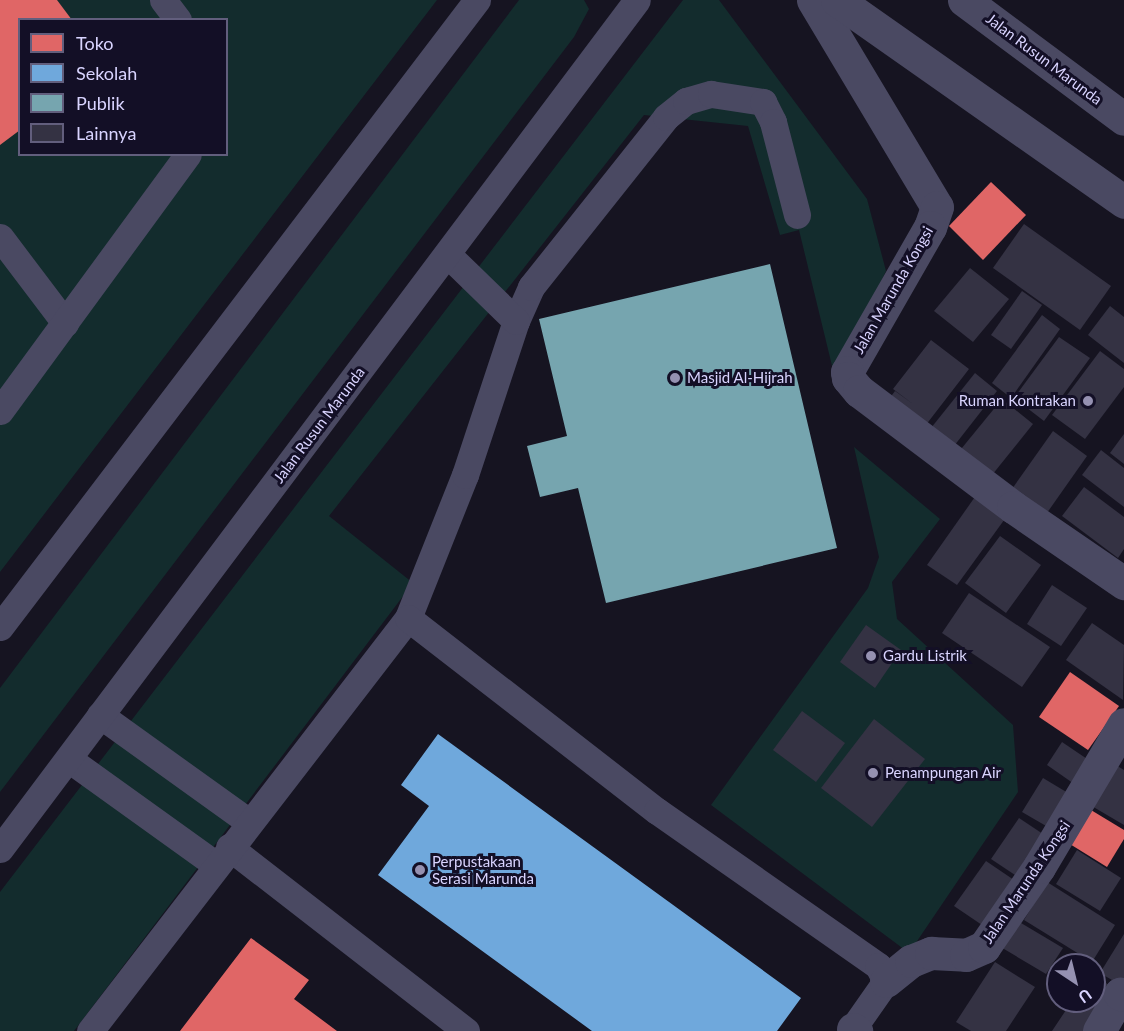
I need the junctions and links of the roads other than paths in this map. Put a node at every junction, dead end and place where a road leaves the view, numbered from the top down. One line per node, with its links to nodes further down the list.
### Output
1 (162, 0): 7 (lane)
2 (477, 0): 19 (lane)
3 (637, 0): 13 (lane, Jalan Rusun Marunda)
4 (813, 0): 17 (street, Jalan Marunda Kongsi)
5 (837, 0): 10 (street)
6 (964, 0): 8 (street, Jalan Rusun Marunda)
7 (176, 18)
8 (1124, 119)
9 (187, 156): 15 (lane)
10 (1124, 202)
11 (797, 214): 14 (lane)
12 (0, 237): 15 (lane)
13 (447, 254): 14 (lane); 20 (lane, Jalan Rusun Marunda)
14 (516, 321): 18 (lane)
15 (65, 322): 16 (lane)
16 (0, 411)
17 (1124, 583)
18 (408, 618): 23 (lane); 26 (lane)
19 (0, 627)
20 (99, 716): 22 (lane, Jalan Rusun Marunda); 23 (lane)
21 (1124, 724): 26 (street, Jalan Marunda Kongsi)
22 (70, 760): 24 (lane, Jalan Rusun Marunda); 25 (lane)
23 (249, 822): 25 (lane)
24 (0, 849)
25 (223, 856): 28 (lane); 30 (lane)
26 (886, 981): 29 (lane)
27 (1124, 994): 32 (street)
28 (435, 1022): 31 (lane)
29 (853, 1030)
30 (90, 1031)
31 (466, 1031)
32 (1098, 1031)

